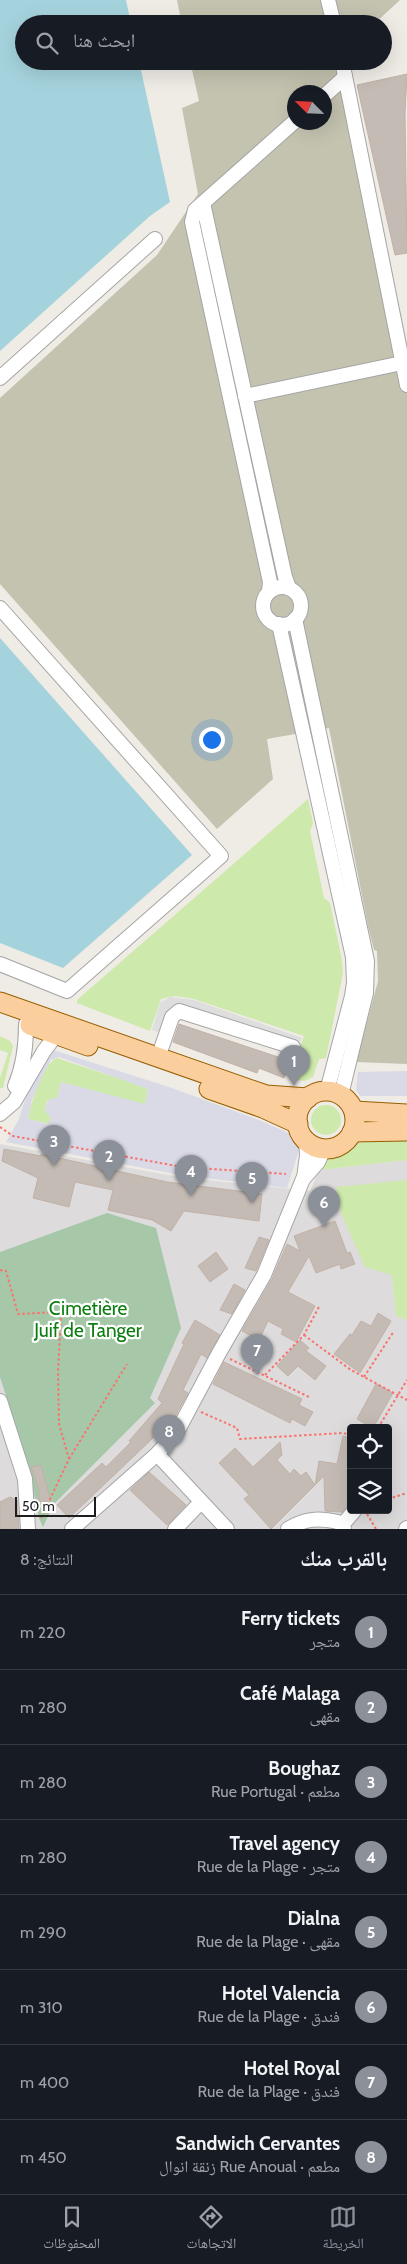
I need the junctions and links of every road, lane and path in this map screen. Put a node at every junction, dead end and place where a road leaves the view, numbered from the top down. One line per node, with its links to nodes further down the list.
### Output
1 (328, 0): 2 (street)
2 (332, 15)
3 (344, 70): 4 (street)
4 (345, 77): 5 (street); 9 (street)
5 (332, 89)
6 (287, 128): 7 (street)
7 (203, 202): 12 (street); 14 (street)
8 (155, 239): 10 (street)
9 (402, 363): 11 (street); 12 (street)
10 (0, 378)
11 (407, 385)
12 (246, 396): 13 (street)
13 (289, 588): 14 (street); 16 (street)
14 (269, 592): 17 (street)
15 (0, 608): 18 (street)
16 (295, 619): 17 (street); 25 (street)
17 (279, 624): 25 (street)
18 (0, 964)
19 (0, 1002): 24 (main road)
20 (0, 1015): 21 (main road)
21 (26, 1024): 22 (main road); 27 (street)
22 (56, 1035): 27 (street); 30 (main road)
23 (292, 1047): 24 (street)
24 (158, 1058): 26 (main road)
25 (334, 1093): 26 (main road); 28 (main road)
26 (308, 1098): 30 (main road)
27 (3, 1108)
28 (354, 1111): 29 (main road); 32 (main road)
29 (407, 1114)
30 (298, 1124): 34 (main road)
31 (0, 1126): 36 (path)
32 (352, 1132): 33 (main road); 35 (main road)
33 (407, 1132)
34 (306, 1141): 35 (main road); 37 (street)
35 (324, 1149): 37 (street)
36 (286, 1174)
37 (303, 1179): 42 (street)
38 (0, 1270): 55 (path)
39 (320, 1305): 41 (path)
40 (394, 1331): 45 (path)
41 (304, 1335): 44 (path); 45 (path)
42 (218, 1353): 44 (path); 51 (street)
43 (127, 1364): 55 (path)
44 (265, 1375): 48 (path)
45 (364, 1377): 47 (path)
46 (407, 1380): 47 (path)
47 (398, 1395): 49 (path); 52 (path)
48 (309, 1397)
49 (407, 1400)
50 (0, 1401): 63 (street)
51 (192, 1408): 53 (path); 54 (street)
52 (380, 1424)
53 (347, 1434)
54 (157, 1454): 58 (street); 64 (street)
55 (69, 1459): 61 (path)
56 (407, 1493): 57 (path)
57 (392, 1498)
58 (202, 1502): 65 (street); 66 (street)
59 (358, 1514): 62 (street)
60 (364, 1514): 68 (path)
61 (40, 1520)
62 (343, 1527): 67 (street)
63 (28, 1529)
64 (72, 1529)
65 (175, 1529)
66 (226, 1529)
67 (288, 1529)
68 (376, 1529)

